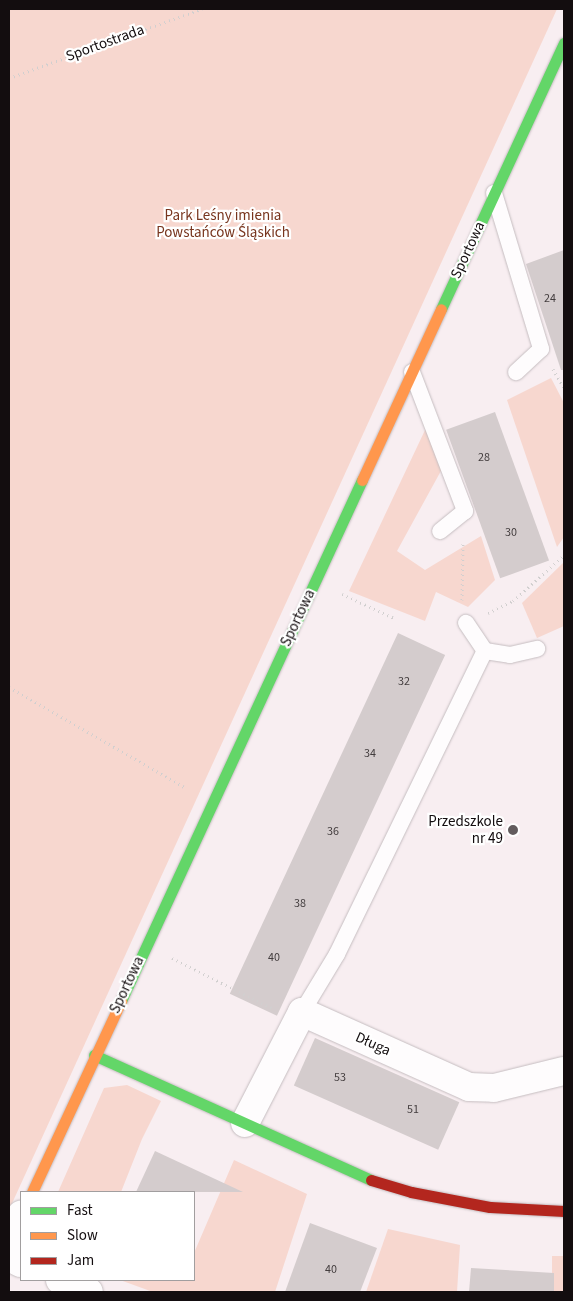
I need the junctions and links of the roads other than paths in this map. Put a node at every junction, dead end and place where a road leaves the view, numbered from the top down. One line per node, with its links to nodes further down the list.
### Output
1 (564, 43): 2 (street, Sportowa)
2 (559, 68): 3 (street, Sportowa)
3 (494, 193): 4 (street, Sportowa); 5 (lane)
4 (412, 372): 6 (lane); 11 (street, Sportowa)
5 (516, 372)
6 (440, 531)
7 (466, 623): 9 (lane)
8 (537, 649): 9 (lane)
9 (485, 651): 10 (lane)
10 (300, 1016): 12 (street, Długa); 13 (street)
11 (94, 1055): 13 (street); 14 (street, Sportowa)
12 (564, 1071)
13 (246, 1123): 15 (street)
14 (32, 1191)
15 (564, 1211)
16 (20, 1217): 17 (street)
17 (9, 1242)
18 (62, 1281): 19 (street)
19 (89, 1292)

